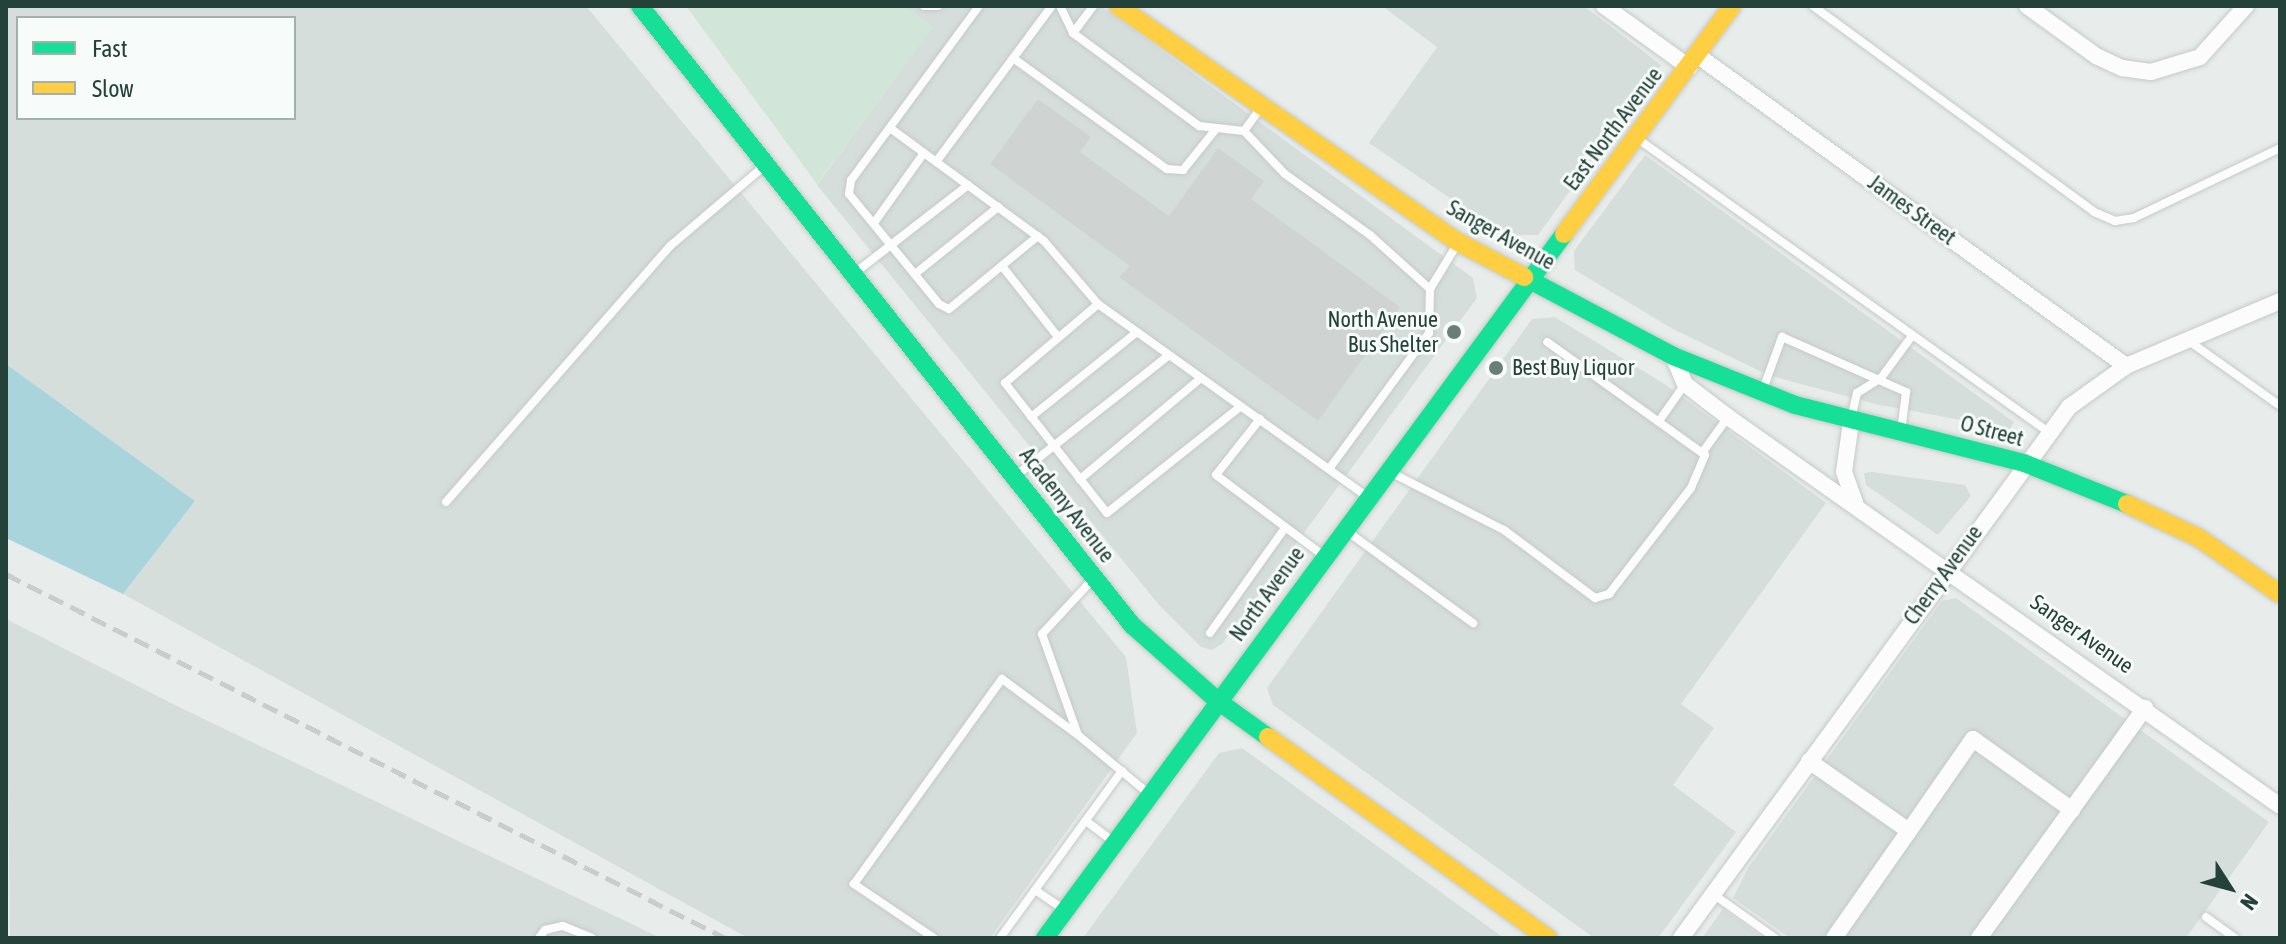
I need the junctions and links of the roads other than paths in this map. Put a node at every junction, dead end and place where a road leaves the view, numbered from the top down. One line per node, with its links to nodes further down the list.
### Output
1 (640, 6): 25 (street, Academy Avenue)
2 (924, 6): 3 (lane)
3 (938, 6)
4 (979, 6): 18 (lane)
5 (1052, 6): 15 (lane)
6 (1060, 6): 14 (lane)
7 (1093, 6): 14 (lane)
8 (1118, 6): 17 (street, Sanger Avenue)
9 (1604, 6): 16 (street, James Street)
10 (1732, 6): 16 (street, East North Avenue)
11 (1813, 6): 22 (lane)
12 (2027, 6): 13 (street)
13 (2246, 6)
14 (1073, 33): 19 (lane)
15 (1013, 58): 19 (lane); 24 (lane)
16 (1693, 61): 21 (street, East North Avenue); 46 (street, James Street)
17 (1261, 108): 20 (lane); 30 (street, Sanger Avenue)
18 (890, 128): 23 (lane); 28 (lane)
19 (1216, 129): 20 (lane)
20 (1244, 131): 36 (lane)
21 (1637, 139): 35 (street, East North Avenue); 40 (lane)
22 (2280, 148)
23 (924, 153): 24 (lane); 28 (lane)
24 (936, 162): 26 (lane)
25 (766, 165): 34 (street, Academy Avenue); 68 (lane)
26 (968, 185): 27 (lane); 31 (lane)
27 (998, 207): 29 (lane); 33 (lane)
28 (874, 223): 31 (lane)
29 (1038, 236): 32 (lane); 38 (lane)
30 (1458, 242): 35 (street, Sanger Avenue); 36 (lane)
31 (892, 244): 33 (lane); 34 (lane)
32 (1002, 266): 33 (lane); 41 (lane)
33 (915, 274)
34 (852, 275): 65 (street, Academy Avenue)
35 (1527, 278): 45 (street, Sanger Avenue); 64 (street, North Avenue)
36 (1430, 289): 63 (lane)
37 (2280, 301): 42 (street, Cherry Avenue)
38 (1098, 304): 39 (lane); 41 (lane)
39 (1137, 332): 44 (lane); 53 (lane)
40 (1912, 336): 48 (lane); 58 (lane)
41 (1058, 337): 53 (lane)
42 (2186, 339): 46 (street, Cherry Avenue); 52 (lane)
43 (1547, 342): 56 (lane)
44 (1169, 355): 47 (lane); 60 (lane)
45 (1673, 356): 49 (street, Sanger Avenue); 50 (street, O Street)
46 (2126, 366): 58 (street, Cherry Avenue)
47 (1201, 378): 51 (lane); 66 (lane)
48 (1881, 378): 50 (lane); 57 (lane); 59 (lane)
49 (1685, 384): 54 (street, Sanger Avenue); 56 (lane)
50 (1761, 393): 57 (street, O Street)
51 (1241, 406): 55 (lane); 66 (lane)
52 (2280, 406)
53 (1031, 417): 60 (lane)
54 (1728, 417): 61 (lane); 69 (street, Sanger Avenue)
55 (1260, 419): 63 (lane); 70 (lane)
56 (1659, 421): 61 (lane)
57 (1851, 422): 59 (street, O Street); 69 (street)
58 (2047, 431): 62 (street, Cherry Avenue)
59 (1901, 433): 62 (street, O Street)
60 (1055, 445): 65 (lane); 66 (lane)
61 (1702, 453): 64 (lane)
62 (2024, 463): 73 (street, Cherry Avenue); 75 (street, O Street)
63 (1329, 469): 67 (lane)
64 (1388, 471): 67 (street, North Avenue)
65 (1015, 477): 74 (street, Academy Avenue)
66 (1080, 479)
67 (1369, 497): 71 (street, North Avenue)
68 (446, 502)
69 (1855, 503): 73 (street, Sanger Avenue)
70 (1285, 528): 72 (lane); 77 (lane)
71 (1344, 529): 72 (street, North Avenue); 76 (lane)
72 (1324, 557): 78 (street, North Avenue)
73 (1947, 569): 79 (street, Sanger Avenue); 81 (street, Cherry Avenue)
74 (1094, 578): 78 (street, Academy Avenue); 80 (lane)
75 (2280, 594)
76 (1473, 623)
77 (1210, 633)
78 (1218, 701): 83 (street, North Avenue); 98 (street, Academy Avenue)
79 (2145, 708): 84 (street, Sanger Avenue); 85 (street)
80 (1078, 735): 82 (lane); 95 (lane)
81 (1809, 761): 87 (street); 90 (street, Cherry Avenue)
82 (1122, 771): 83 (lane); 86 (lane)
83 (1150, 794): 88 (street, North Avenue)
84 (2280, 806)
85 (2072, 810): 87 (street); 102 (street)
86 (1086, 821): 88 (lane); 89 (lane)
87 (1909, 831): 101 (street)
88 (1115, 842): 91 (street, North Avenue)
89 (1035, 890): 91 (lane); 96 (lane)
90 (1713, 894): 99 (street, Cherry Avenue); 100 (lane)
91 (1065, 910): 97 (street, North Avenue)
92 (2206, 917): 103 (lane)
93 (539, 938): 94 (lane)
94 (592, 938)
95 (934, 938)
96 (1000, 938)
97 (1045, 938)
98 (1548, 938)
99 (1681, 938)
100 (1775, 938)
101 (1834, 938)
102 (1979, 938)
103 (2235, 938)

